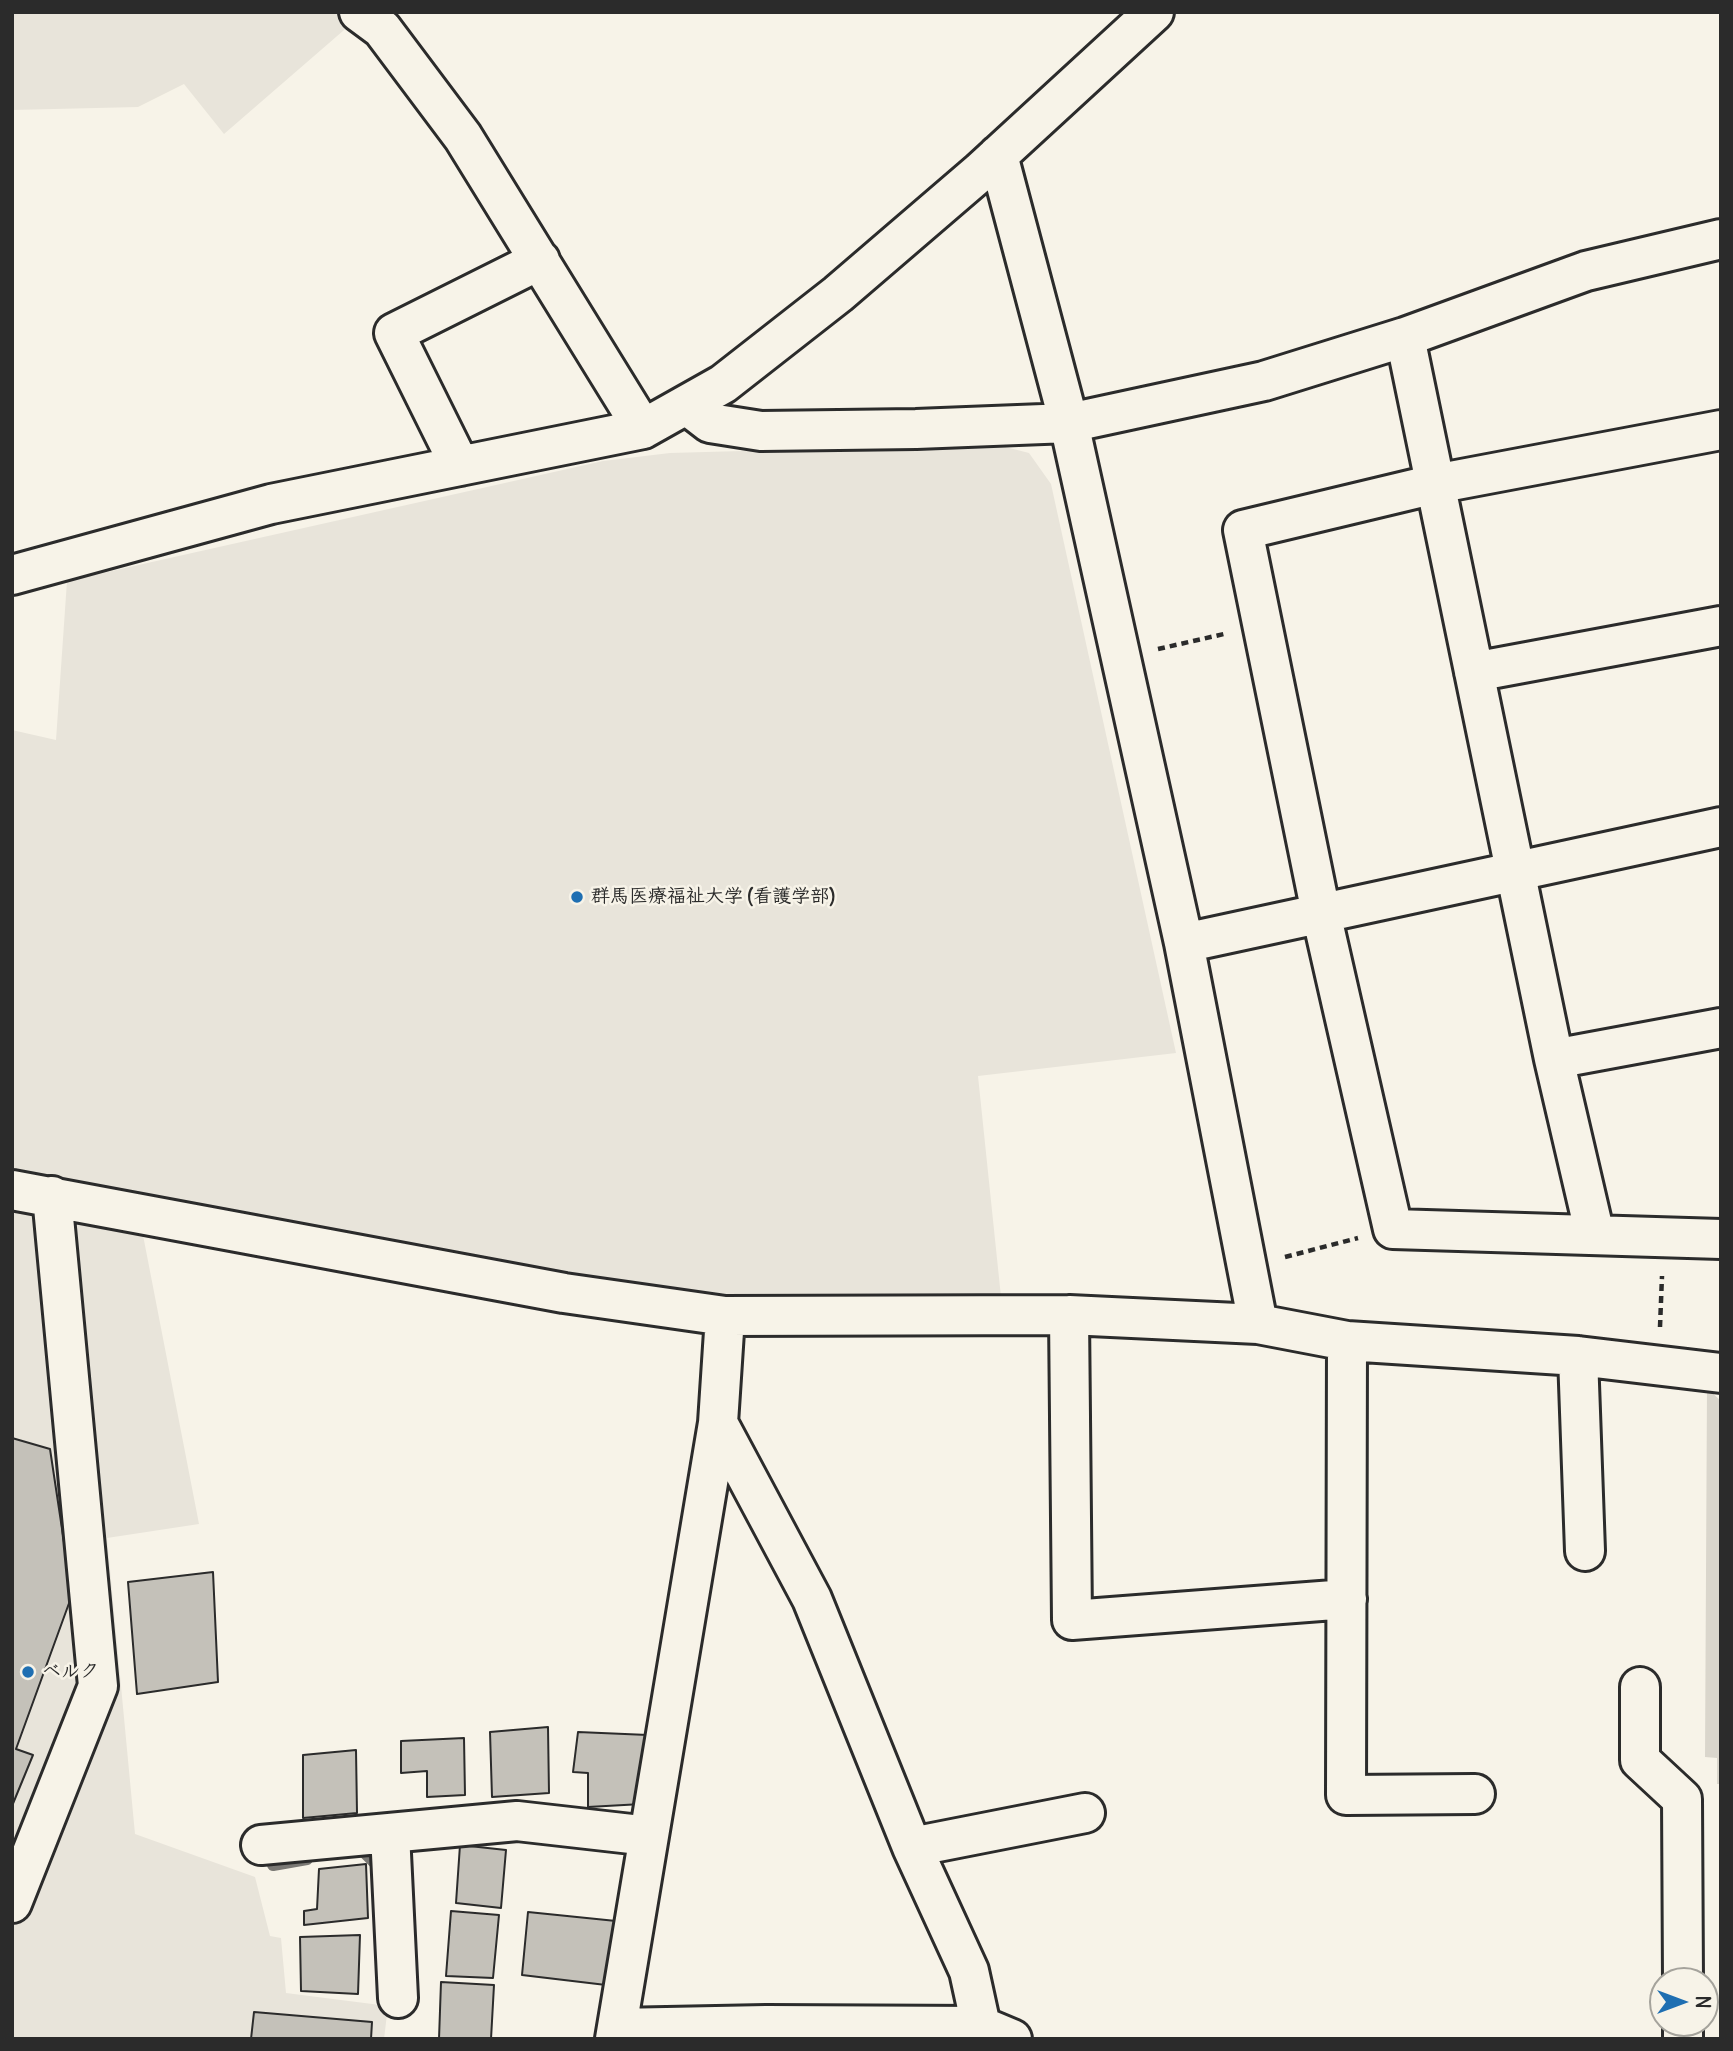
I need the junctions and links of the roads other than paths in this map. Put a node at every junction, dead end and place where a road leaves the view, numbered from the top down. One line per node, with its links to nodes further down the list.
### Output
1 (359, 12): 5 (street)
2 (1154, 12): 3 (street)
3 (998, 155): 7 (street); 8 (street)
4 (1721, 239): 6 (street)
5 (540, 260): 9 (street); 11 (street)
6 (1405, 337): 8 (street); 12 (street)
7 (688, 406): 8 (street); 9 (street)
8 (1069, 423): 19 (street)
9 (643, 429): 11 (street)
10 (1721, 430): 12 (street)
11 (460, 466): 13 (street)
12 (1435, 484): 15 (street); 18 (street)
13 (12, 575)
14 (1721, 626): 15 (street)
15 (1474, 672): 17 (street)
16 (1721, 827): 17 (street)
17 (1515, 872): 18 (street); 21 (street)
18 (1321, 913): 19 (street); 24 (street)
19 (1184, 943): 28 (street)
20 (1721, 1028): 21 (street)
21 (1554, 1059): 24 (street)
22 (12, 1190): 23 (street)
23 (52, 1196): 27 (street); 42 (street)
24 (1595, 1235): 25 (street)
25 (1721, 1239)
26 (1069, 1315): 27 (street); 28 (street); 34 (street)
27 (725, 1316): 32 (street)
28 (1258, 1324): 29 (street)
29 (1347, 1340): 30 (street); 34 (street)
30 (1578, 1356): 31 (street); 33 (street)
31 (1718, 1375)
32 (718, 1423): 39 (street); 41 (street)
33 (1585, 1551)
34 (1347, 1599): 36 (street)
35 (1640, 1687): 43 (street)
36 (1475, 1794)
37 (1085, 1813): 41 (street)
38 (390, 1833): 39 (street); 40 (street); 44 (street)
39 (649, 1836): 45 (street)
40 (261, 1845)
41 (912, 1847): 46 (street)
42 (12, 1903)
43 (1683, 1967)
44 (398, 1998)
45 (617, 2033): 46 (street)
46 (991, 2035)

